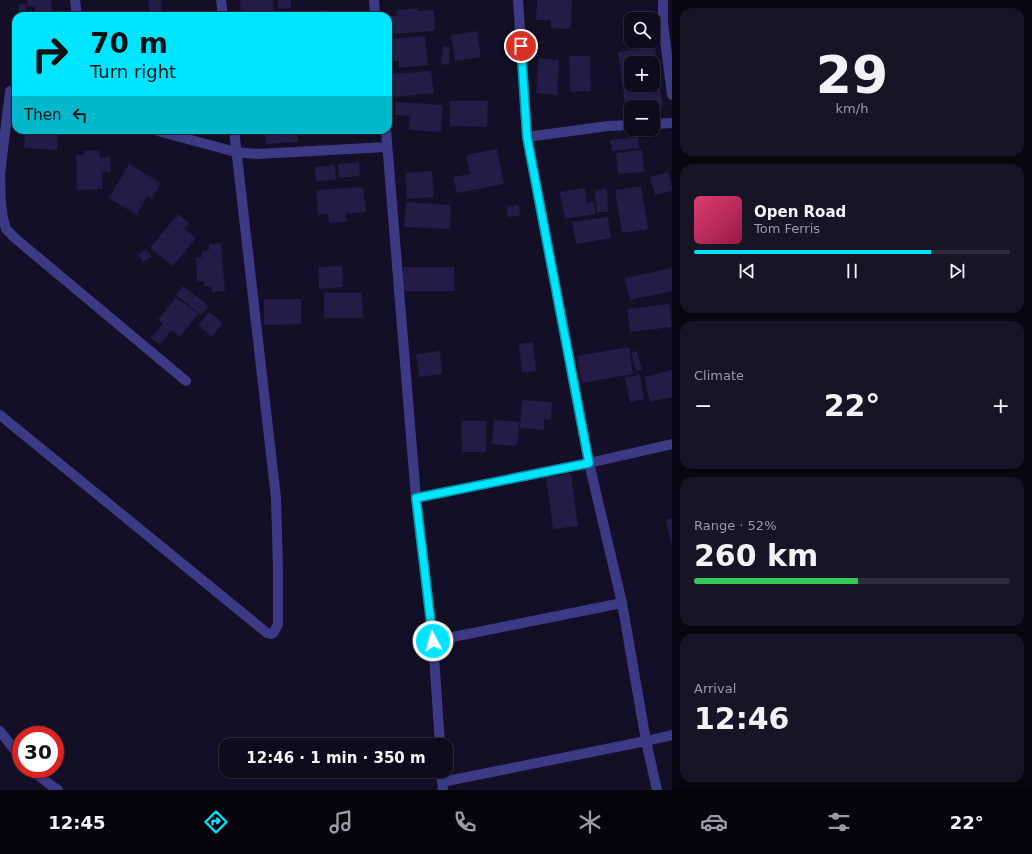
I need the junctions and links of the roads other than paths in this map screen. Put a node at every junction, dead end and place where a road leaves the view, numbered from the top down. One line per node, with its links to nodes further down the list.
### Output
1 (75, 0): 6 (street)
2 (221, 0): 7 (street)
3 (374, 0): 8 (street)
4 (518, 0): 17 (street)
5 (663, 0): 10 (street)
6 (76, 12)
7 (222, 12)
8 (375, 12)
9 (9, 90): 20 (street)
10 (672, 95)
11 (672, 123): 12 (street)
12 (660, 124)
13 (624, 125): 17 (street)
14 (169, 134): 19 (street)
15 (234, 134): 19 (street)
16 (386, 134): 18 (street)
17 (527, 137): 23 (street)
18 (387, 147): 19 (street); 24 (street)
19 (236, 152): 21 (street)
20 (186, 381)
21 (0, 415)
22 (672, 444): 23 (street)
23 (589, 463): 24 (street); 25 (street)
24 (416, 498): 26 (street)
25 (622, 603): 26 (street); 30 (street)
26 (433, 641): 29 (street)
27 (0, 731): 31 (street)
28 (672, 735): 30 (street)
29 (440, 738)
30 (646, 741): 33 (street); 35 (street)
31 (12, 746)
32 (42, 778): 34 (street)
33 (442, 786)
34 (58, 790)
35 (656, 790)

